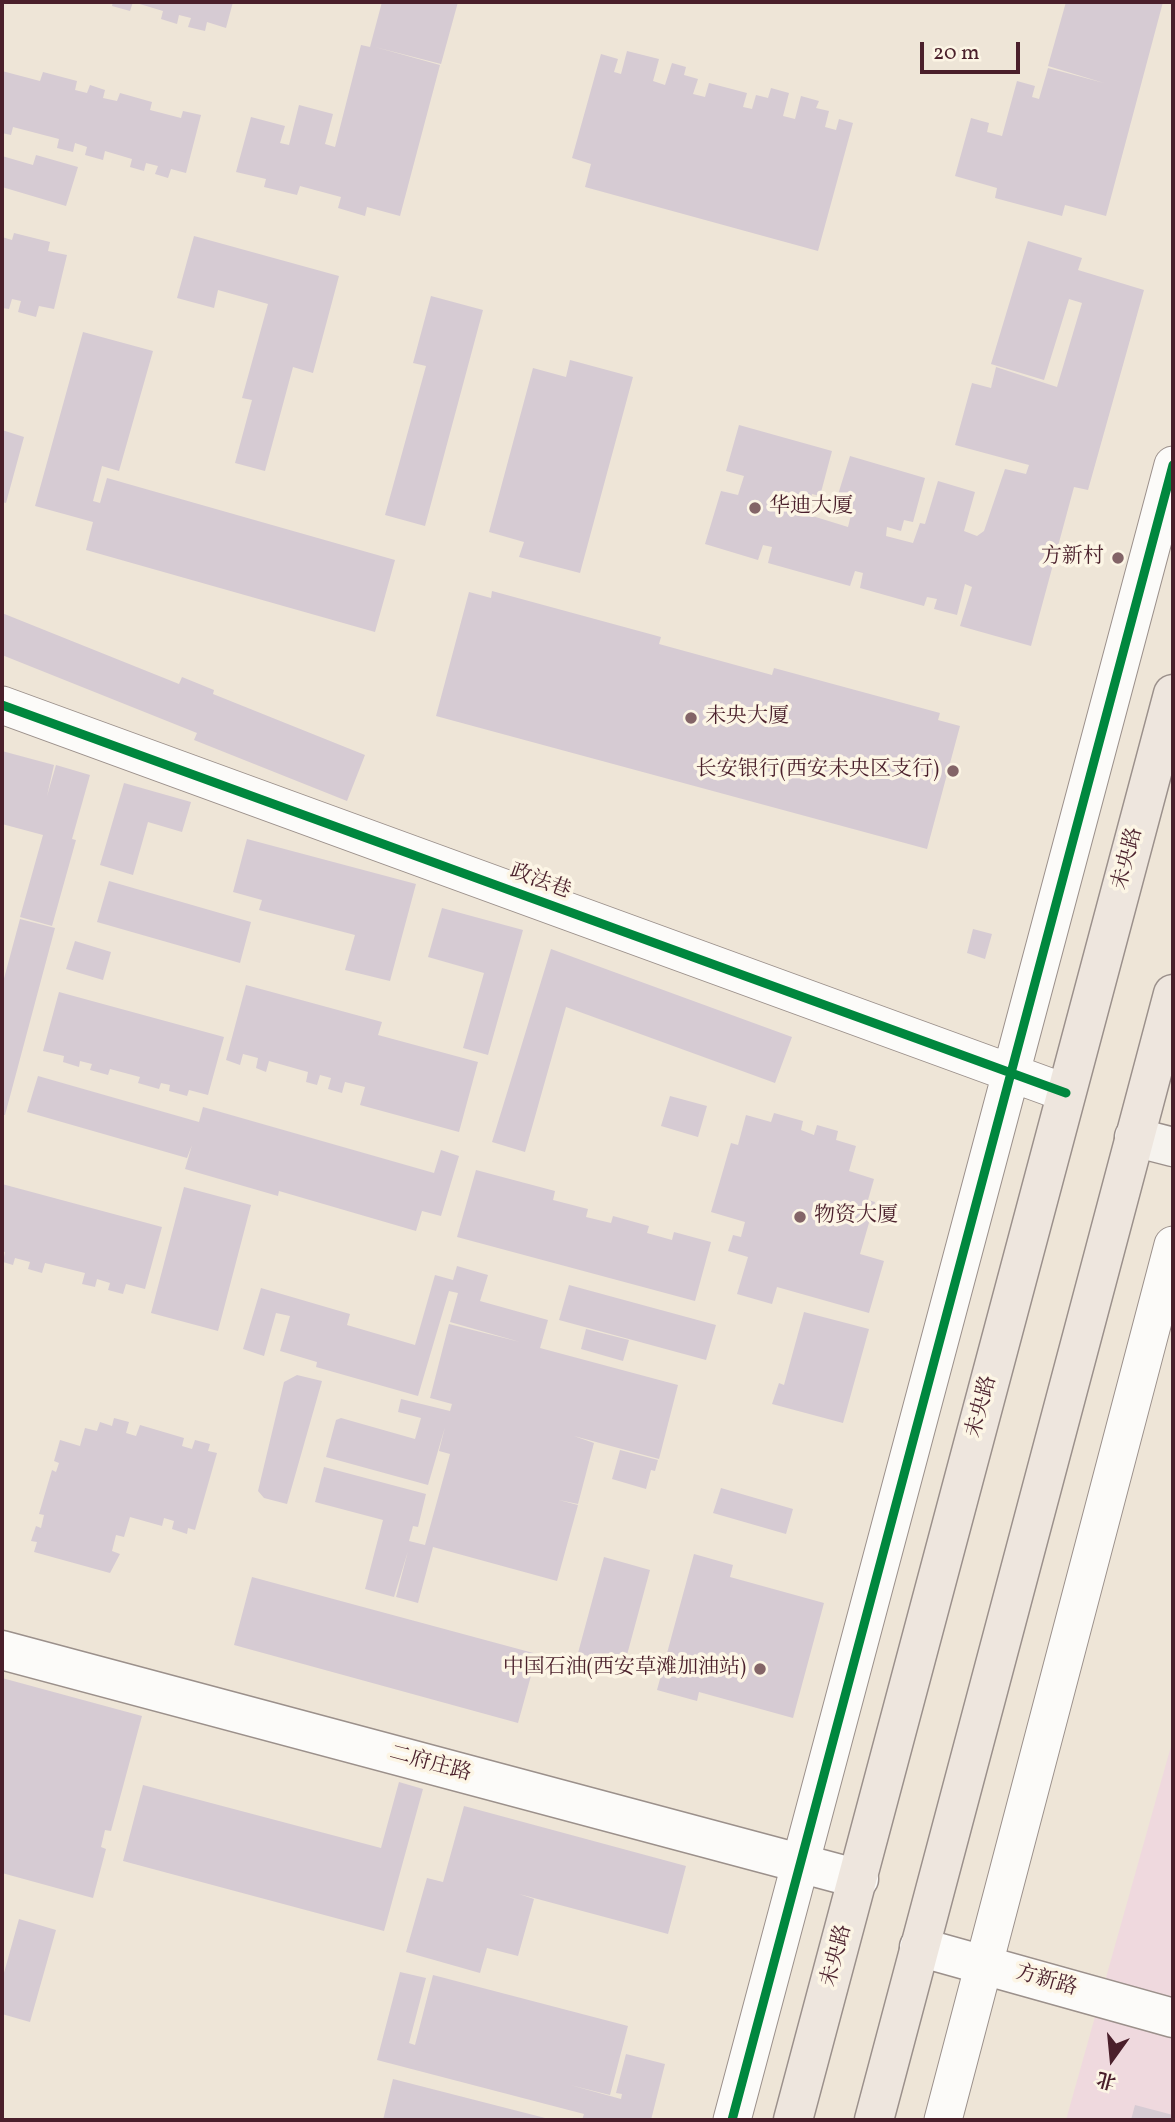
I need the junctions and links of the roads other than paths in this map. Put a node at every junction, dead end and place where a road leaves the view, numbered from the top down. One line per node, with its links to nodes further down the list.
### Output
1 (1173, 465): 5 (street)
2 (1173, 694): 7 (main road, 未央路)
3 (2, 705): 5 (street, 政法巷)
4 (1173, 994): 6 (main road)
5 (1011, 1073): 7 (street, 政法巷); 12 (street)
6 (1160, 1091): 8 (main road)
7 (1066, 1093): 13 (main road, 未央路)
8 (1134, 1137): 9 (main road); 14 (main road)
9 (1173, 1147)
10 (1173, 1245): 15 (street)
11 (2, 1650): 12 (street, 二府庄路)
12 (800, 1864): 13 (street, 二府庄路); 17 (street)
13 (859, 1879): 18 (main road, 未央路)
14 (919, 1947): 15 (street, 方新路); 19 (main road)
15 (984, 1965): 16 (street, 方新路); 20 (street)
16 (1173, 2018)
17 (732, 2120)
18 (793, 2120)
19 (874, 2120)
20 (943, 2120)

